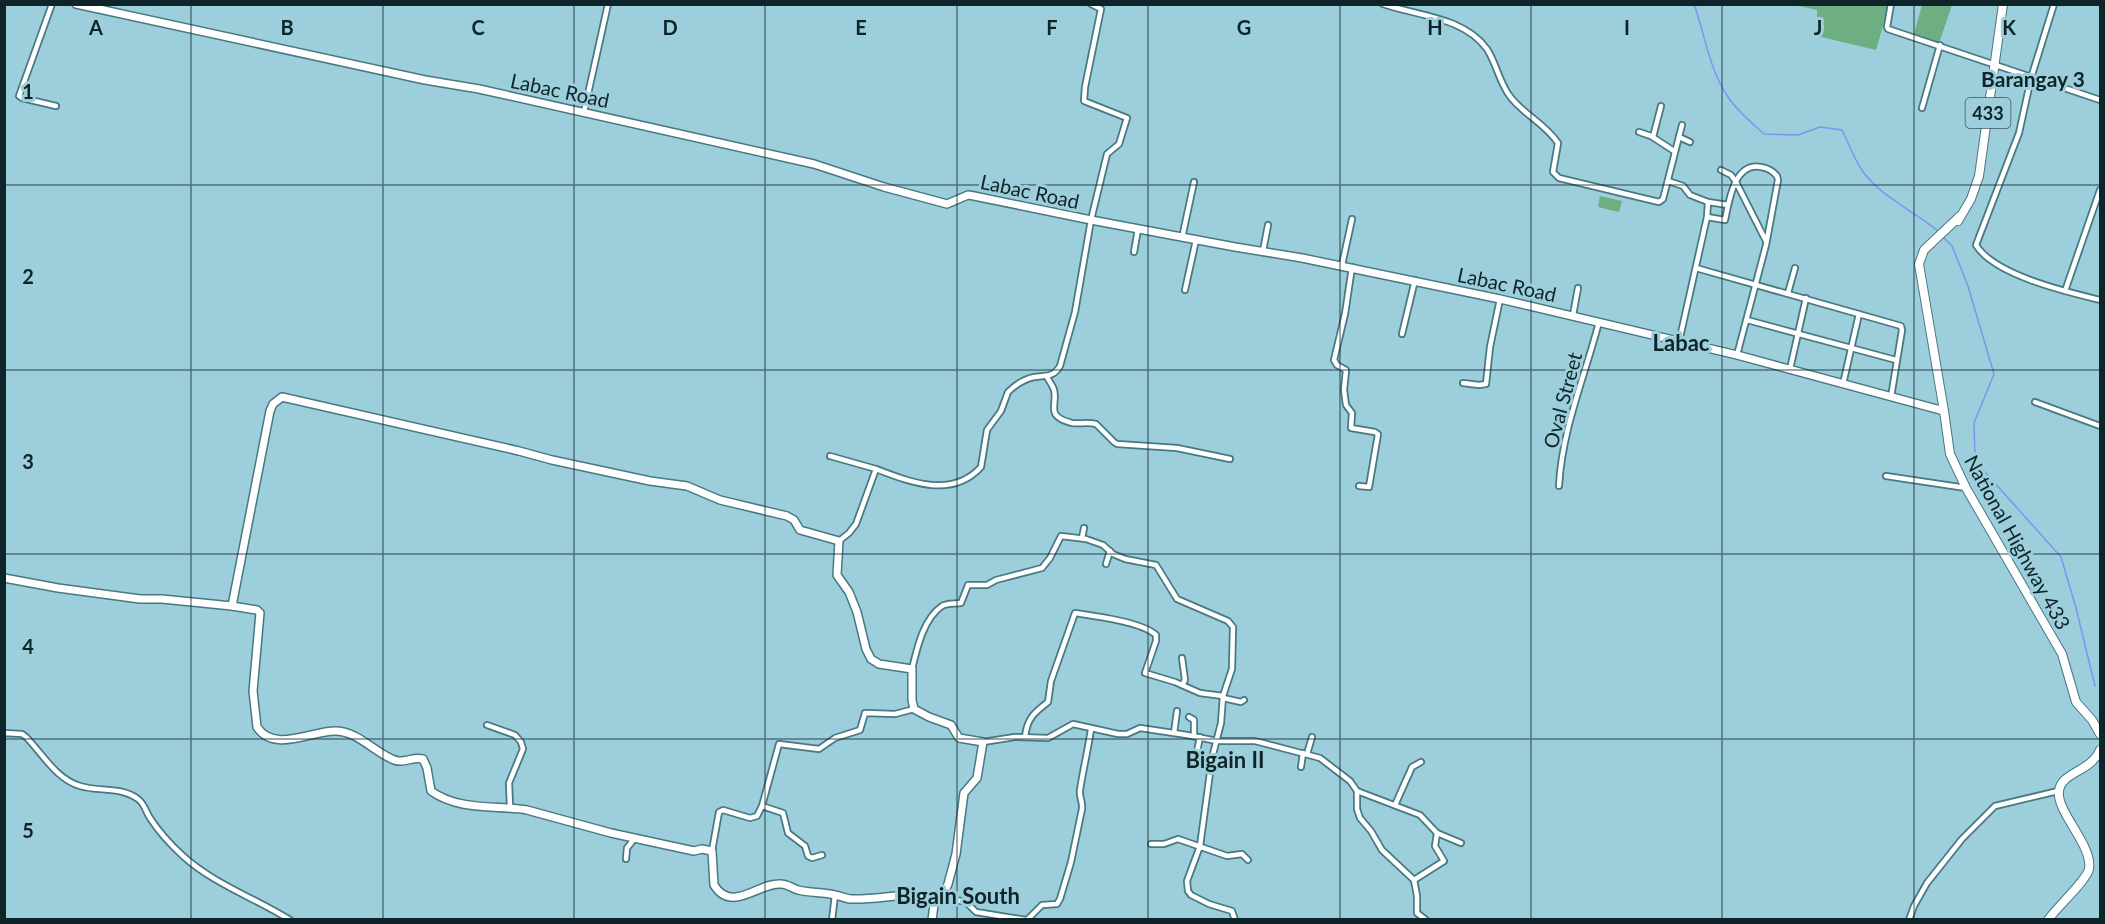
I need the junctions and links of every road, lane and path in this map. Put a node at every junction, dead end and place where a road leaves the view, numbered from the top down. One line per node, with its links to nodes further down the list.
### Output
1 (52, 4): 14 (street)
2 (76, 4): 16 (street, Labac Road)
3 (608, 4): 16 (street)
4 (1091, 4): 32 (street)
5 (1383, 4): 24 (street)
6 (1891, 4): 9 (street)
7 (2003, 4): 10 (main road, National Highway 433 / 433)
8 (2054, 4): 11 (street)
9 (1940, 45): 10 (street); 15 (street)
10 (1995, 66): 11 (street); 69 (main road, National Highway 433 / 433)
11 (2031, 78): 12 (street); 48 (street)
12 (2100, 100)
13 (1661, 105): 19 (street)
14 (56, 106)
15 (1922, 108)
16 (584, 112): 32 (street, Labac Road)
17 (1682, 124): 20 (street)
18 (1639, 132): 19 (street)
19 (1653, 137): 22 (street)
20 (1679, 137): 21 (street); 22 (street)
21 (1690, 141)
22 (1674, 151): 24 (street)
23 (1720, 170): 26 (street)
24 (1668, 181): 28 (street)
25 (1194, 182): 35 (street)
26 (1736, 182): 29 (street); 37 (street); 37 (street)
27 (2100, 190): 48 (street)
28 (1708, 201): 29 (street); 30 (street)
29 (1728, 205): 30 (street)
30 (1707, 217): 42 (street)
31 (1352, 219): 40 (street)
32 (1091, 220): 34 (street, Labac Road); 64 (street)
33 (1268, 225): 38 (street)
34 (1138, 229): 35 (street, Labac Road); 39 (street)
35 (1182, 237): 36 (street, Labac Road)
36 (1196, 240): 38 (street, Labac Road); 47 (street)
37 (1766, 241): 45 (street)
38 (1263, 251): 40 (street, Labac Road)
39 (1134, 252)
40 (1342, 266): 41 (street, Labac Road)
41 (1352, 267): 44 (street, Labac Road); 75 (street)
42 (1696, 268): 45 (street); 59 (street)
43 (1795, 268): 49 (street)
44 (1415, 280): 51 (street, Labac Road); 57 (street)
45 (1757, 284): 49 (street); 55 (street)
46 (1578, 288): 54 (street)
47 (1185, 290)
48 (2065, 291): 52 (street)
49 (1788, 293): 50 (street)
50 (1806, 298): 53 (street); 58 (street)
51 (1500, 299): 54 (street, Labac Road); 65 (street)
52 (2100, 300)
53 (1859, 314): 60 (street); 62 (street)
54 (1573, 315): 56 (street, Labac Road)
55 (1747, 320): 58 (street); 61 (street)
56 (1599, 322): 59 (street, Labac Road); 76 (street, Oval Street)
57 (1402, 334)
58 (1797, 334): 60 (street); 63 (street)
59 (1679, 342): 61 (street, Labac Road)
60 (1850, 348): 62 (street); 66 (street)
61 (1737, 355): 63 (street, Labac Road)
62 (1896, 360): 67 (street)
63 (1790, 369): 66 (street, Labac Road)
64 (1047, 377): 72 (street); 73 (street)
65 (1463, 383)
66 (1843, 384): 67 (street, Labac Road)
67 (1891, 397): 69 (street, Labac Road)
68 (2035, 402): 70 (street)
69 (1944, 411): 77 (main road, National Highway 433 / 433)
70 (2100, 426)
71 (830, 456): 73 (street)
72 (1230, 459)
73 (876, 469): 80 (street)
74 (1886, 476): 77 (street)
75 (1359, 486)
76 (1559, 486)
77 (1966, 488): 97 (main road, National Highway 433 / 433)
78 (1084, 528): 79 (street)
79 (1082, 538): 81 (street); 86 (street)
80 (839, 541): 84 (street); 86 (street)
81 (1110, 551): 82 (street); 88 (street)
82 (1106, 564)
83 (4, 578): 84 (street)
84 (232, 606): 113 (street)
85 (1182, 658): 87 (street)
86 (912, 669): 90 (street)
87 (1182, 685): 88 (street); 98 (street)
88 (1223, 697): 89 (street); 102 (street)
89 (1244, 700)
90 (914, 709): 103 (street); 112 (street)
91 (1177, 711): 95 (street)
92 (1189, 717): 99 (street)
93 (487, 725): 113 (street)
94 (1091, 729): 95 (street); 98 (street); 129 (street)
95 (1174, 732): 99 (street)
96 (4, 733): 126 (street)
97 (2100, 734)
98 (1025, 736): 103 (street)
99 (1194, 736): 100 (street)
100 (1200, 737): 102 (street); 106 (street)
101 (1312, 737): 105 (street)
102 (1217, 741): 105 (street); 118 (street)
103 (984, 742): 125 (street)
104 (2100, 750): 110 (main road)
105 (1305, 754): 108 (street); 109 (street)
106 (1195, 761)
107 (1421, 762): 111 (street)
108 (1301, 767)
109 (1357, 791): 111 (street); 123 (street)
110 (2058, 791): 132 (street); 133 (main road)
111 (1395, 805): 114 (street)
112 (762, 806): 119 (street); 120 (street)
113 (510, 807): 115 (street)
114 (1437, 833): 116 (street); 123 (street)
115 (635, 838): 119 (street); 121 (street)
116 (1461, 843)
117 (1151, 844): 118 (street)
118 (1200, 846): 122 (street); 130 (street)
119 (712, 851): 124 (street)
120 (822, 855)
121 (626, 859)
122 (1248, 860)
123 (1414, 880): 131 (street)
124 (835, 895): 125 (street); 127 (street)
125 (937, 897): 128 (street); 129 (street)
126 (290, 920)
127 (832, 920)
128 (932, 920)
129 (1027, 920)
130 (1235, 920)
131 (1426, 920)
132 (1910, 920)
133 (2048, 920)

